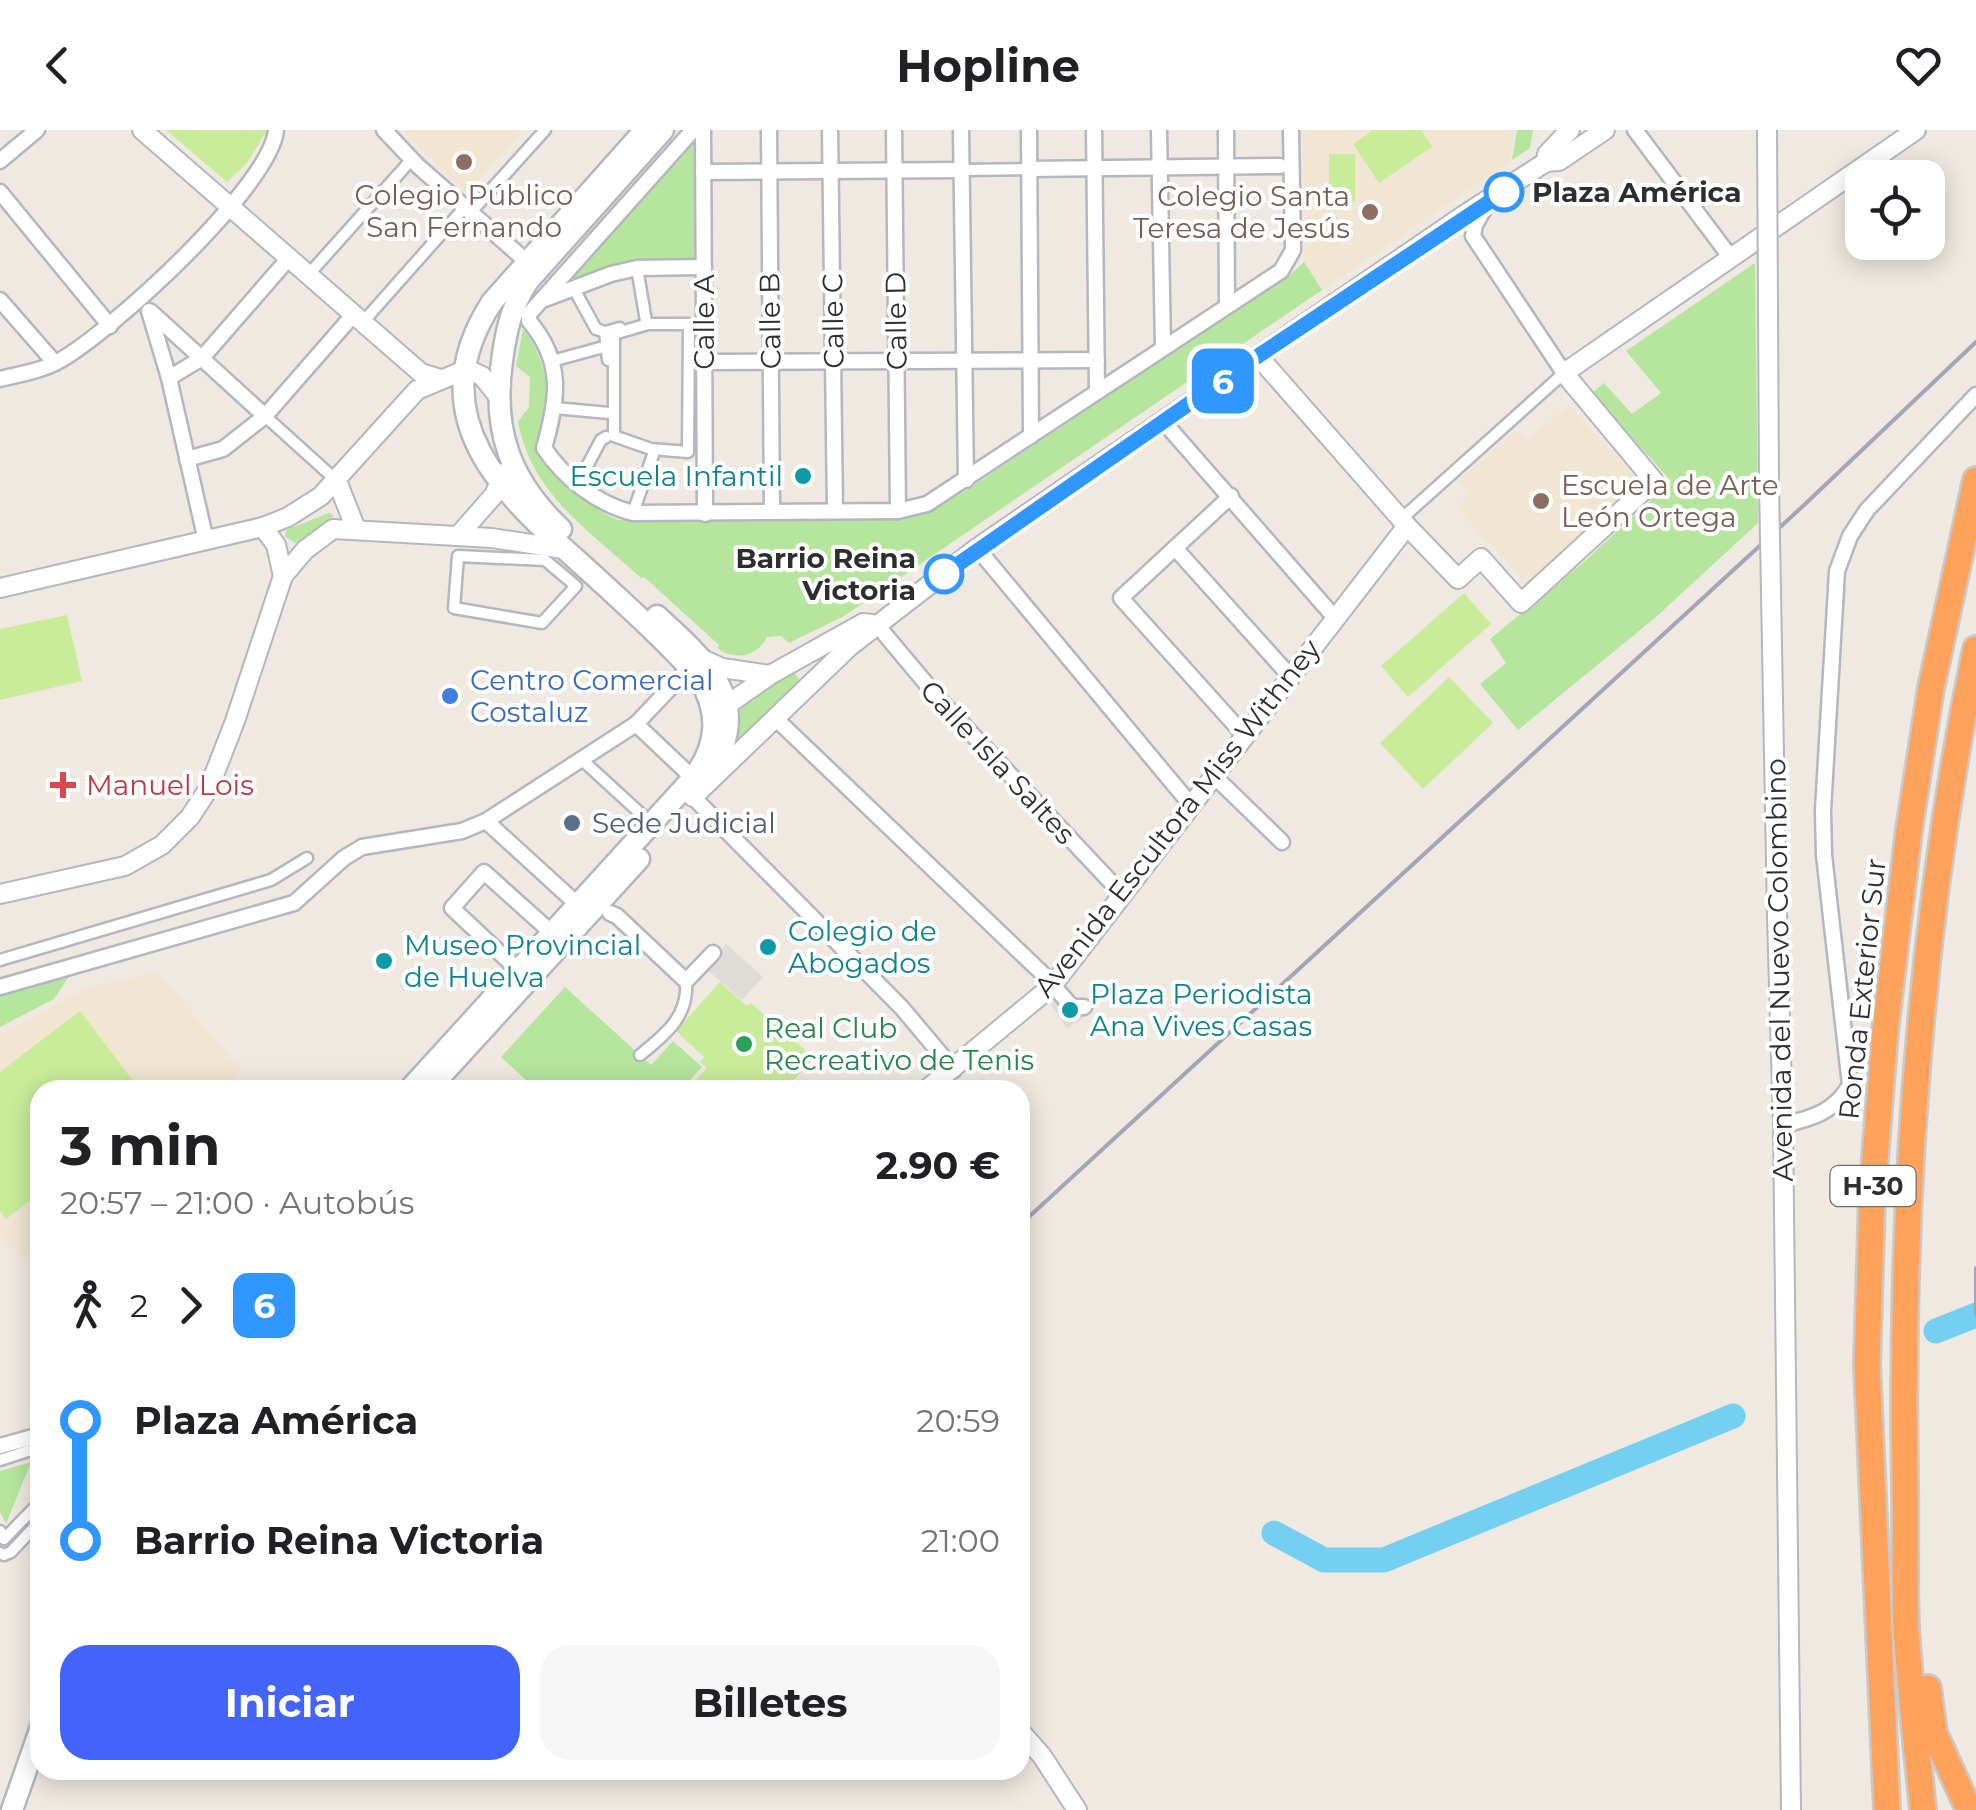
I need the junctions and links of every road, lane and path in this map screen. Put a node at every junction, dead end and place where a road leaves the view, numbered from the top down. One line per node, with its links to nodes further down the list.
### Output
1 (37, 130): 25 (street)
2 (142, 130): 39 (street)
3 (276, 130): 39 (street)
4 (384, 130): 24 (street)
5 (545, 130): 40 (street)
6 (645, 130): 43 (main road)
7 (663, 130): 77 (main road)
8 (693, 130): 48 (street)
9 (703, 130): 35 (street, Calle A)
10 (768, 130): 36 (street, Calle B)
11 (830, 130): 34 (street, Calle C)
12 (894, 130): 32 (street, Calle D)
13 (961, 130): 33 (street)
14 (1029, 130): 31 (street)
15 (1094, 130): 29 (street)
16 (1159, 130): 30 (street)
17 (1226, 130): 28 (street)
18 (1291, 130): 27 (street)
19 (1604, 130): 26 (street)
20 (1635, 130): 42 (street)
21 (1768, 130): 146 (street, Avenida del Nuevo Colombino, bridge)
22 (1572, 131): 26 (street)
23 (1908, 132): 42 (street)
24 (412, 159): 40 (street); 46 (street)
25 (0, 161)
26 (1546, 162): 38 (street)
27 (1286, 166): 28 (street); 51 (street)
28 (1226, 167): 30 (street); 51 (street)
29 (1094, 168): 30 (street); 31 (street); 64 (street)
30 (1160, 168): 59 (street)
31 (1030, 169): 33 (street); 63 (street)
32 (895, 170): 33 (street); 34 (street); 65 (street, Calle D)
33 (962, 170): 66 (street)
34 (831, 171): 36 (street); 69 (street, Calle C)
35 (704, 172): 36 (street); 44 (street, Calle A)
36 (769, 172): 68 (street, Calle B)
37 (0, 192): 55 (street)
38 (1488, 202): 60 (street); 72 (street)
39 (231, 205): 41 (street); 50 (street)
40 (468, 210): 43 (street); 52 (street)
41 (289, 258): 46 (street); 61 (street)
42 (1731, 258): 72 (street)
43 (526, 261): 56 (main road)
44 (704, 267): 45 (street); 67 (street, Calle A)
45 (637, 268): 47 (street); 54 (street)
46 (308, 274): 52 (street)
47 (574, 288): 48 (street); 57 (street)
48 (545, 299): 62 (street)
49 (0, 300): 70 (street)
50 (144, 306): 55 (street); 61 (street); 74 (street)
51 (1227, 306): 59 (street)
52 (358, 318): 75 (street); 81 (street)
53 (691, 318): 54 (street)
54 (646, 320): 57 (street)
55 (110, 326): 70 (street)
56 (475, 328): 71 (main road); 75 (street)
57 (605, 332): 58 (street)
58 (607, 346): 62 (street); 80 (street)
59 (1163, 348): 76 (street)
60 (1258, 356): 82 (street); 100 (street)
61 (202, 358): 74 (street); 81 (street)
62 (552, 360): 79 (street)
63 (1031, 360): 64 (street); 66 (street); 83 (street)
64 (1097, 360): 76 (street)
65 (897, 361): 66 (street); 69 (street); 95 (street, Calle D)
66 (965, 361): 89 (street)
67 (704, 362): 68 (street); 99 (street, Calle A)
68 (771, 362): 69 (street); 96 (street, Calle B)
69 (834, 362): 97 (street, Calle C)
70 (55, 363): 73 (street)
71 (467, 369): 75 (street); 77 (street); 93 (main road)
72 (1564, 373): 100 (street); 100 (street)
73 (0, 378)
74 (169, 378): 87 (street)
75 (441, 379): 91 (street)
76 (1097, 392): 83 (street)
77 (497, 395): 88 (main road)
78 (1976, 395): 146 (street)
79 (556, 408): 80 (street); 92 (street)
80 (610, 413): 84 (street)
81 (265, 416): 87 (street); 91 (street)
82 (1163, 421): 94 (street); 105 (street)
83 (1031, 436): 89 (street)
84 (606, 437): 85 (street); 92 (street)
85 (653, 455): 86 (street); 98 (street)
86 (689, 455): 86 (street)
87 (188, 459): 104 (street)
88 (510, 459): 93 (street); 114 (main road)
89 (966, 480): 95 (street)
90 (1976, 480): 161 (highway, Ronda Exterior Sur / H-30)
91 (337, 481): 101 (street); 102 (street)
92 (578, 483): 98 (street)
93 (499, 485): 103 (street); 107 (main road)
94 (1231, 496): 106 (street); 111 (street)
95 (898, 511): 97 (street)
96 (772, 512): 97 (street); 99 (street)
97 (835, 512)
98 (633, 513): 99 (street)
99 (705, 514)
100 (1407, 519): 111 (street, Avenida Escultora Miss Withney)
101 (264, 527): 104 (street); 109 (street)
102 (356, 529): 103 (street); 109 (street)
103 (458, 536): 107 (street)
104 (206, 540): 110 (street)
105 (977, 548): 112 (street); 124 (street)
106 (1176, 548): 116 (street); 120 (street)
107 (563, 549): 114 (main road)
108 (458, 556): 108 (street)
109 (283, 576): 129 (street)
110 (0, 588)
111 (1335, 618): 116 (street, Avenida Escultora Miss Withney)
112 (877, 625): 115 (street); 118 (street); 130 (street, Calle Isla Saltes)
113 (1976, 649): 152 (highway, H-30)
114 (694, 662): 115 (street); 117 (main road); 119 (street)
115 (770, 675): 117 (street)
116 (1290, 676): 120 (street, Avenida Escultora Miss Withney)
117 (720, 706): 123 (main road)
118 (775, 718): 123 (street); 138 (street)
119 (636, 724): 121 (street); 123 (street)
120 (1244, 735): 122 (street, Avenida Escultora Miss Withney)
121 (580, 758): 125 (street); 126 (street)
122 (1214, 775): 124 (street, Avenida Escultora Miss Withney); 127 (street)
123 (693, 787): 126 (main road); 142 (street); 144 (main road)
124 (1191, 805): 130 (street, Avenida Escultora Miss Withney)
125 (486, 820): 131 (street); 139 (street)
126 (652, 824): 131 (main road)
127 (1282, 842)
128 (307, 858): 135 (street)
129 (0, 894)
130 (1124, 895): 138 (street, Avenida Escultora Miss Withney)
131 (578, 905): 133 (main road)
132 (610, 913): 137 (street)
133 (552, 933): 136 (main road); 136 (street)
134 (713, 953): 137 (street)
135 (0, 960)
136 (518, 970): 143 (main road)
137 (686, 981): 141 (street)
138 (1052, 986): 140 (street); 142 (street, Avenida Escultora Miss Withney)
139 (0, 987)
140 (1084, 1007)
141 (640, 1055)
142 (954, 1070): 145 (street, Avenida Escultora Miss Withney)
143 (417, 1080)
144 (437, 1080)
145 (940, 1080)
146 (1783, 1125): 160 (street, Avenida del Nuevo Colombino)
147 (30, 1438): 148 (street)
148 (0, 1446)
149 (30, 1450): 150 (street)
150 (0, 1460)
151 (30, 1511): 154 (street)
152 (1906, 1518): 162 (highway, H-30); 163 (highway)
153 (30, 1532): 155 (street)
154 (1, 1537)
155 (0, 1553)
156 (1030, 1742): 159 (street)
157 (30, 1759): 158 (main road)
158 (12, 1810)
159 (1077, 1810)
160 (1791, 1810)
161 (1887, 1810)
162 (1923, 1810)
163 (1969, 1810)

